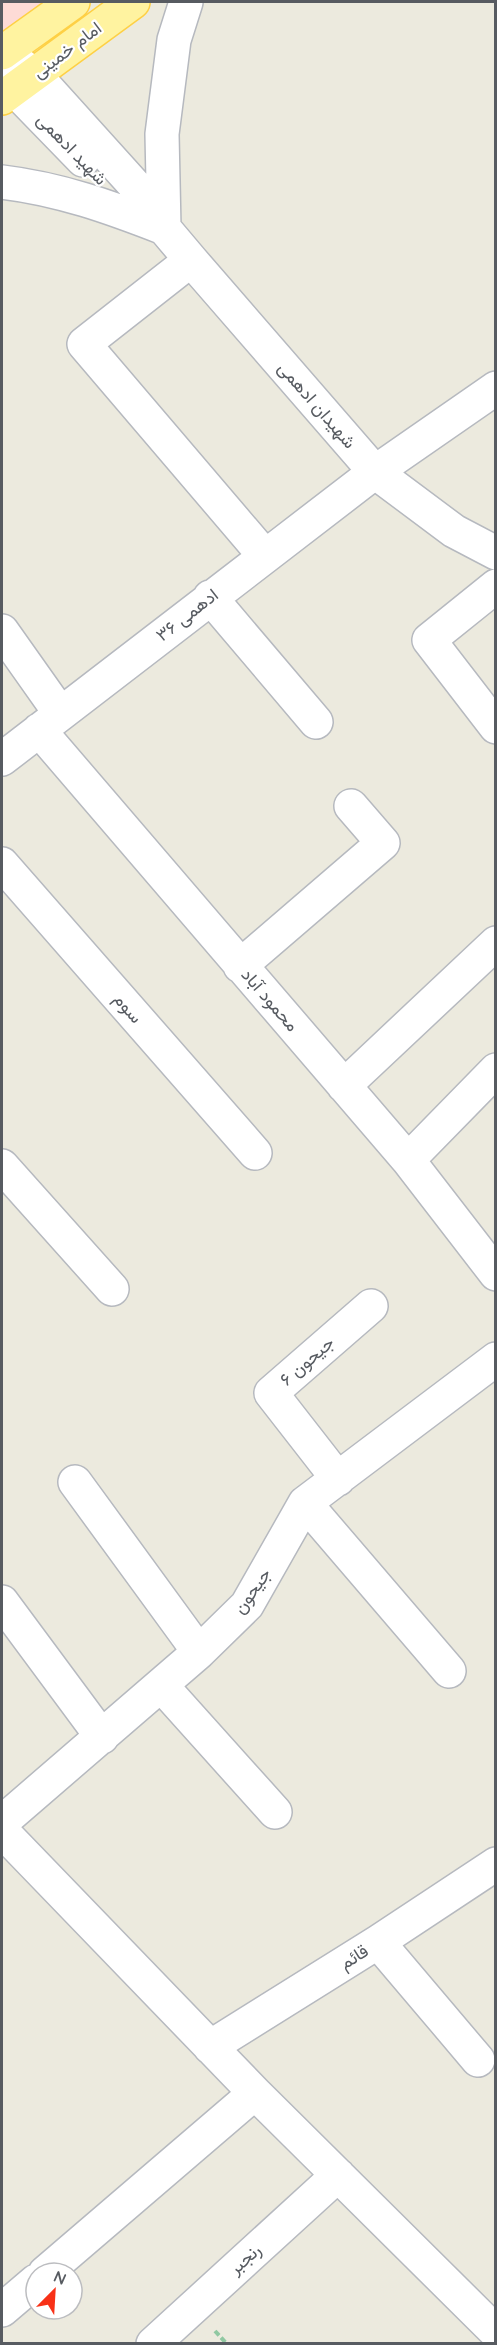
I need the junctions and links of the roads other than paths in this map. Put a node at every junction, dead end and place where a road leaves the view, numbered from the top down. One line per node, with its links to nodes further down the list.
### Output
1 (73, 2): 4 (main road, امام خمینی)
2 (133, 2): 5 (main road, امام خمینی)
3 (186, 2): 7 (street)
4 (2, 52): 5 (street, شهید ادهمی)
5 (17, 87): 7 (street, شهید ادهمی)
6 (2, 182): 7 (street)
7 (164, 228): 8 (street, شهیدان ادهمی)
8 (191, 260): 10 (street, شهیدان ادهمی); 12 (street)
9 (495, 388): 10 (street, ادهمی ۳۶)
10 (375, 472): 11 (street, شهیدان ادهمی); 12 (street, ادهمی ۳۶)
11 (495, 552)
12 (264, 555): 14 (street, ادهمی ۳۶)
13 (495, 586): 18 (street)
14 (210, 597): 16 (street, ادهمی ۳۶); 17 (street)
15 (2, 631): 16 (street, محمود آباد)
16 (50, 721): 19 (street, ادهمی ۳۶); 23 (street, محمود آباد)
17 (316, 722)
18 (495, 727)
19 (2, 759)
20 (351, 806): 23 (street)
21 (2, 864): 26 (street, سوم)
22 (495, 943): 25 (street)
23 (240, 966): 25 (street, محمود آباد)
24 (495, 1070): 27 (street)
25 (344, 1086): 27 (street, محمود آباد)
26 (255, 1153)
27 (408, 1160): 29 (street, محمود آباد)
28 (2, 1166): 30 (street)
29 (495, 1274)
30 (112, 1289)
31 (370, 1306): 33 (street, جیحون ۶)
32 (495, 1359): 33 (street, جیحون)
33 (338, 1479): 35 (street, جیحون)
34 (75, 1482): 37 (street)
35 (305, 1503): 37 (street, جیحون); 38 (street)
36 (2, 1602): 40 (street)
37 (199, 1652): 39 (street, جیحون)
38 (450, 1671)
39 (161, 1685): 40 (street, جیحون); 41 (street)
40 (102, 1737): 42 (street, جیحون)
41 (275, 1812)
42 (2, 1822)
43 (2, 1831): 46 (street)
44 (495, 1864): 45 (street, قائم)
45 (378, 1942): 46 (street, قائم); 47 (street)
46 (210, 2047): 48 (street)
47 (478, 2060)
48 (255, 2093): 49 (street); 50 (street)
49 (338, 2175): 52 (street); 55 (street, رنجبر)
50 (59, 2261)
51 (24, 2291): 53 (street)
52 (483, 2302): 54 (street)
53 (2, 2310)
54 (495, 2332)
55 (153, 2343)

